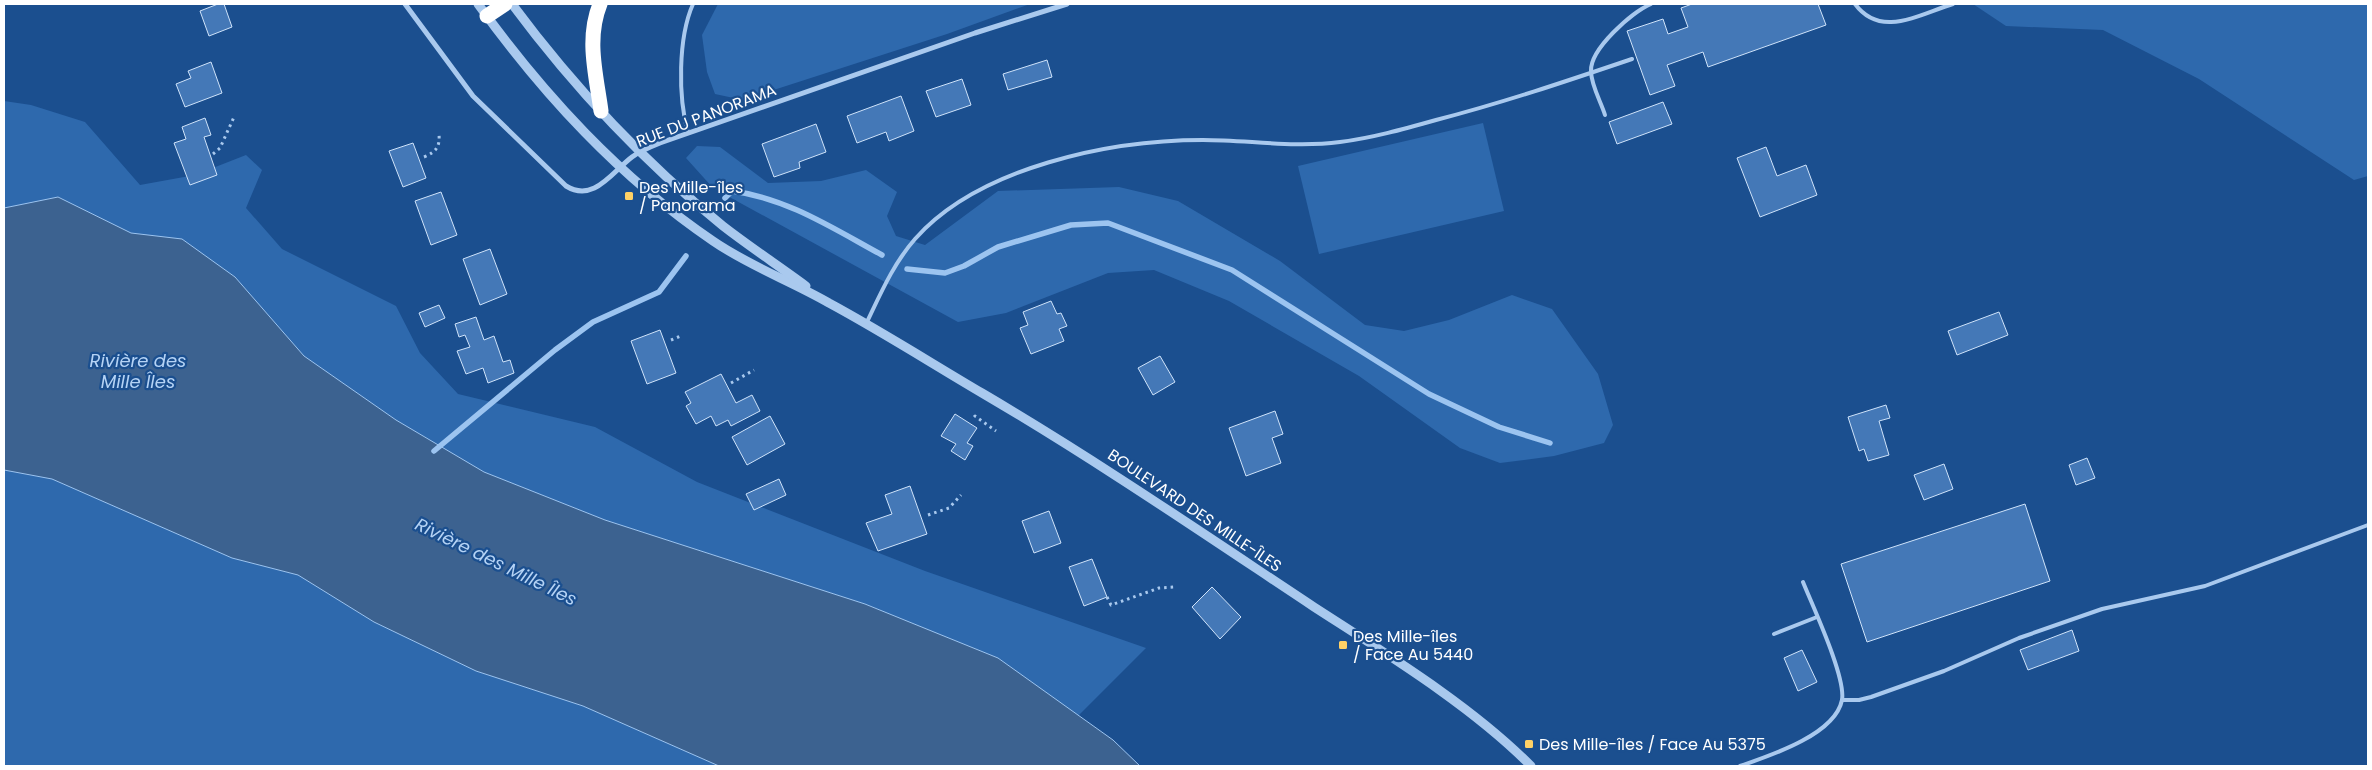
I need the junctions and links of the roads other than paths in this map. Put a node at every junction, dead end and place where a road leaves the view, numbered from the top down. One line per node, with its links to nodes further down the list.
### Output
1 (405, 4): 17 (street, RUE DU PANORAMA)
2 (505, 4): 10 (highway)
3 (512, 4): 13 (street, BOULEVARD DES MILLE-ÎLES)
4 (600, 4): 13 (highway)
5 (693, 4): 15 (lane)
6 (1066, 4): 15 (street, RUE DU PANORAMA)
7 (1651, 4): 12 (lane)
8 (1855, 4): 9 (lane)
9 (1953, 4)
10 (482, 10): 17 (street, BOULEVARD DES MILLE-ÎLES)
11 (1632, 59): 12 (lane)
12 (1590, 73): 14 (lane); 19 (lane)
13 (600, 111): 16 (street, BOULEVARD DES MILLE-ÎLES)
14 (1605, 116)
15 (688, 133): 16 (street, RUE DU PANORAMA)
16 (640, 152): 17 (street, RUE DU PANORAMA); 18 (street, BOULEVARD DES MILLE-ÎLES)
17 (620, 167): 18 (street, BOULEVARD DES MILLE-ÎLES)
18 (827, 301): 19 (street, BOULEVARD DES MILLE-ÎLES)
19 (866, 324): 25 (street, BOULEVARD DES MILLE-ÎLES)
20 (2368, 525): 24 (lane)
21 (1803, 582): 22 (lane)
22 (1817, 617): 23 (lane); 24 (lane)
23 (1774, 634)
24 (1842, 700): 26 (lane)
25 (1531, 766)
26 (1740, 766)

